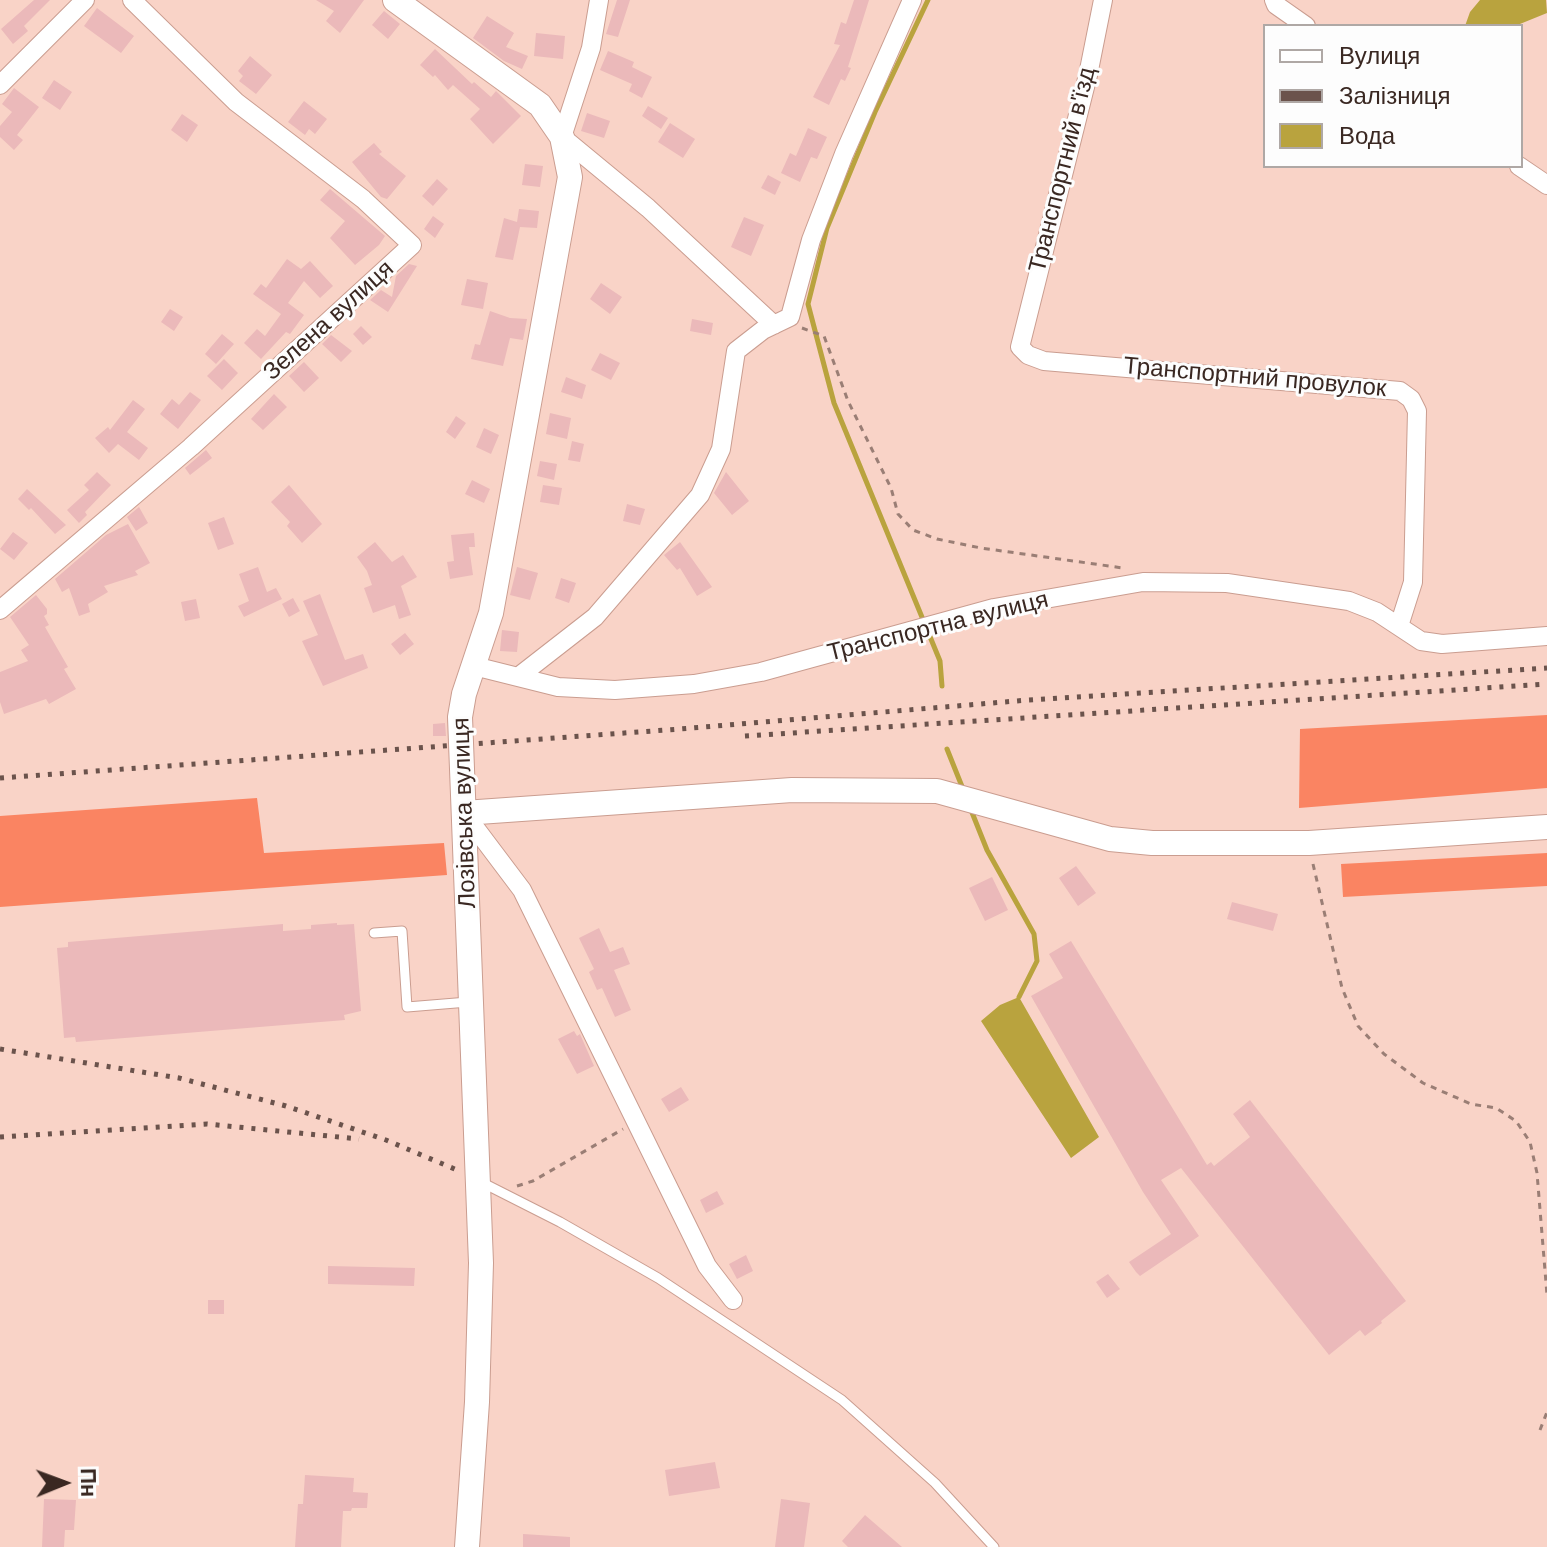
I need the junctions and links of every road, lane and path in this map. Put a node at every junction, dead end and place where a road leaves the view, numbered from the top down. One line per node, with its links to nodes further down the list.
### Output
1 (85, 0): 9 (street)
2 (132, 0): 16 (street, Зелена вулиця)
3 (395, 0): 10 (main road)
4 (599, 0): 10 (street, Лозівська вулиця)
5 (912, 0): 13 (street)
6 (1103, 0): 14 (street, Транспортний в'їзд)
7 (1274, 0): 8 (street)
8 (1303, 24)
9 (0, 85)
10 (562, 137): 13 (street); 19 (main road, Лозівська вулиця)
11 (1522, 168): 12 (street)
12 (1547, 185)
13 (779, 322): 15 (path); 20 (street)
14 (1020, 340): 17 (street, Транспортний провулок)
15 (1123, 567)
16 (0, 610)
17 (1399, 626): 18 (street, Транспортна вулиця); 20 (street, Транспортна вулиця)
18 (1547, 636)
19 (474, 666): 20 (street, Транспортна вулиця); 21 (main road, Лозівська вулиця)
20 (518, 677)
21 (464, 813): 23 (main road); 25 (main road, Лозівська вулиця); 26 (street)
22 (1547, 827): 23 (main road)
23 (1309, 843): 29 (path)
24 (374, 933): 25 (lane)
25 (472, 1002): 27 (main road, Лозівська вулиця)
26 (637, 1121): 28 (path); 30 (street)
27 (478, 1181): 28 (lane); 33 (main road, Лозівська вулиця)
28 (500, 1192): 34 (lane)
29 (1547, 1295)
30 (733, 1300)
31 (1547, 1412): 32 (path)
32 (1540, 1430)
33 (467, 1547)
34 (994, 1547)

